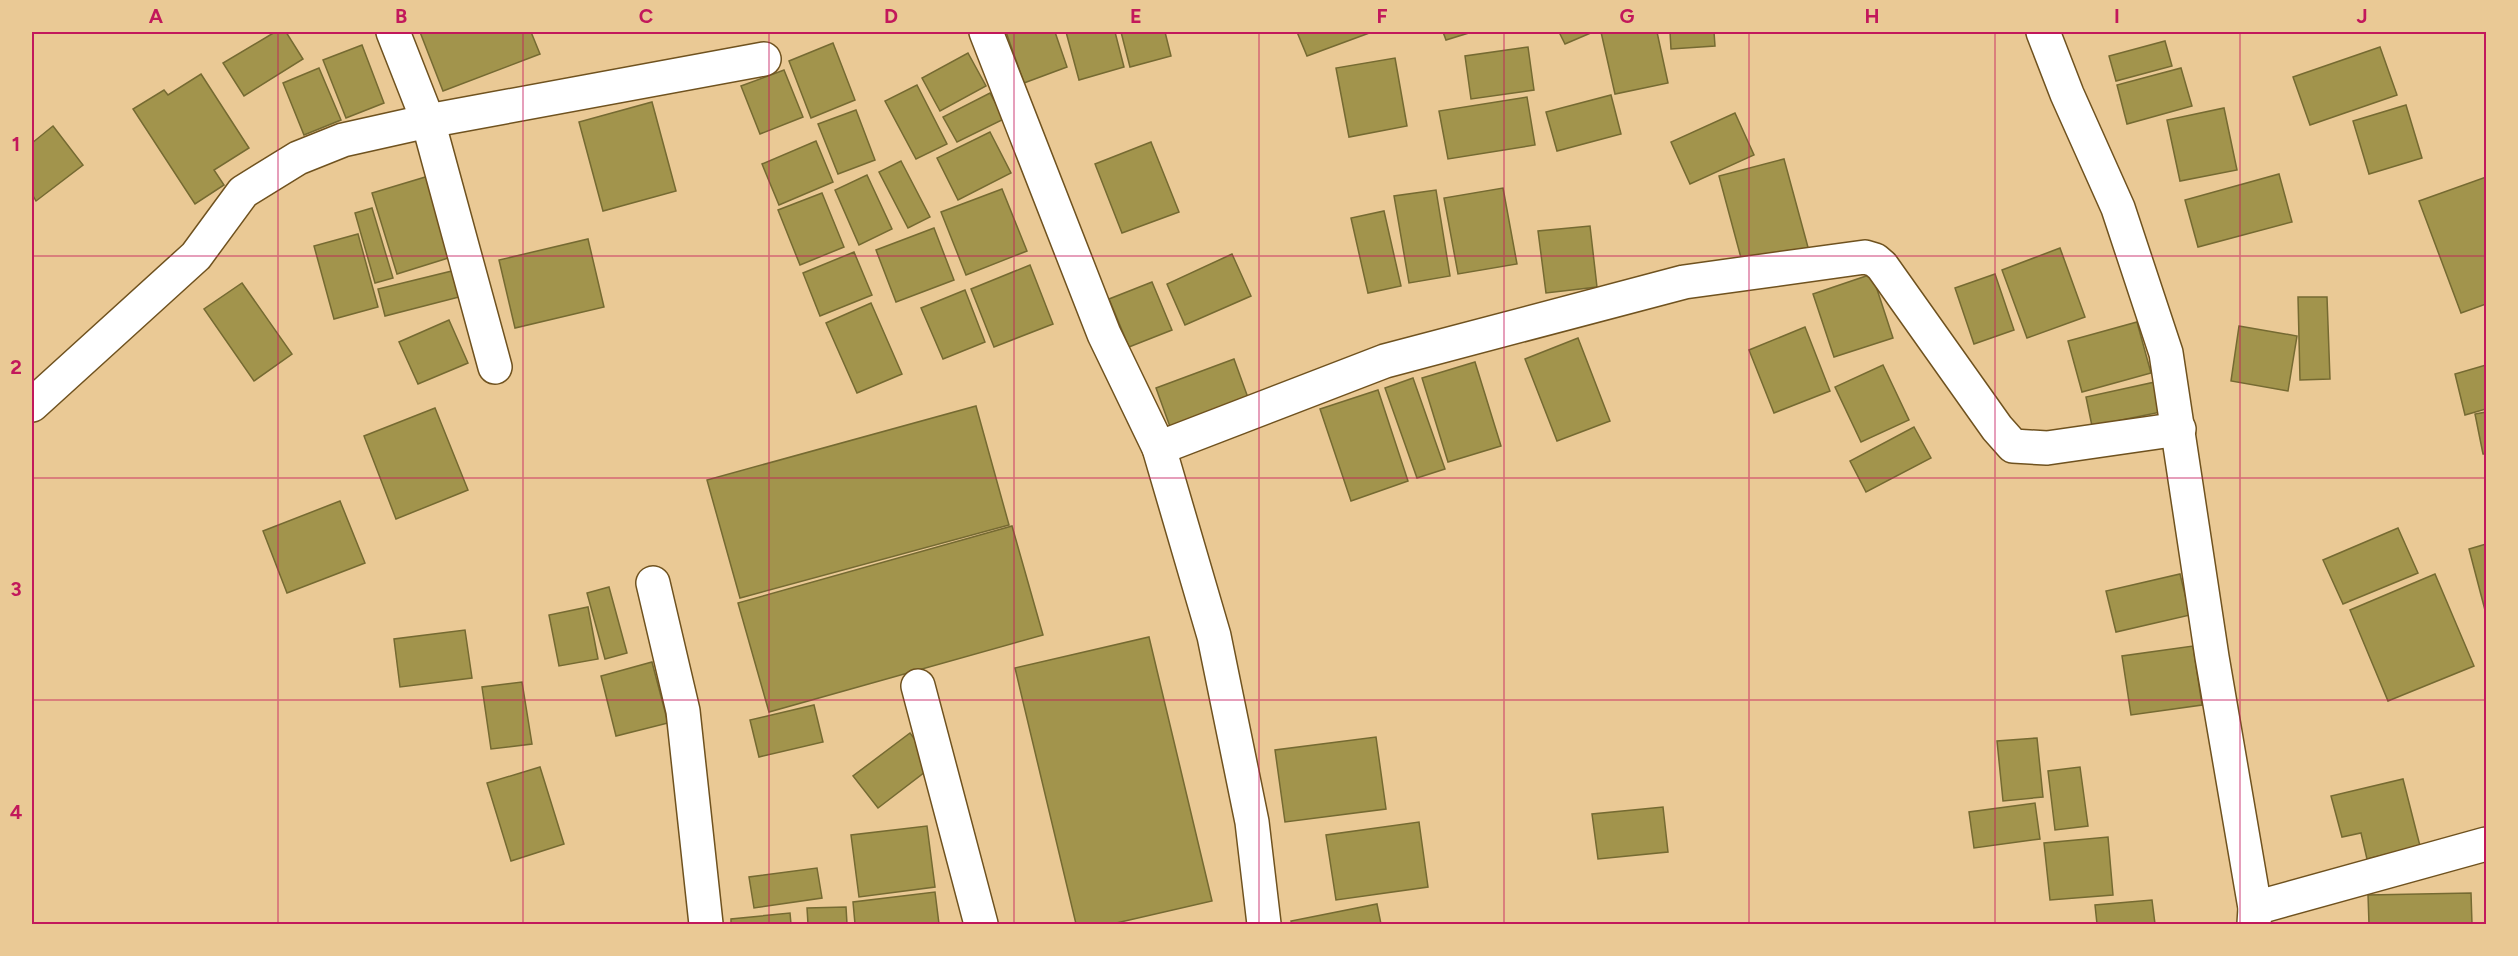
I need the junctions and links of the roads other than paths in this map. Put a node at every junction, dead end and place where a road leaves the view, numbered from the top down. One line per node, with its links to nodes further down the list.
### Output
1 (393, 32): 5 (street)
2 (986, 32): 9 (street)
3 (2043, 32): 8 (street)
4 (764, 59): 5 (street)
5 (428, 121): 6 (street); 7 (street)
6 (495, 367)
7 (32, 405)
8 (2179, 429): 9 (street); 13 (street)
9 (1159, 448): 16 (street)
10 (653, 583): 14 (street)
11 (918, 686): 15 (street)
12 (2487, 844): 13 (street)
13 (2255, 916)
14 (706, 924)
15 (981, 924)
16 (1264, 924)

